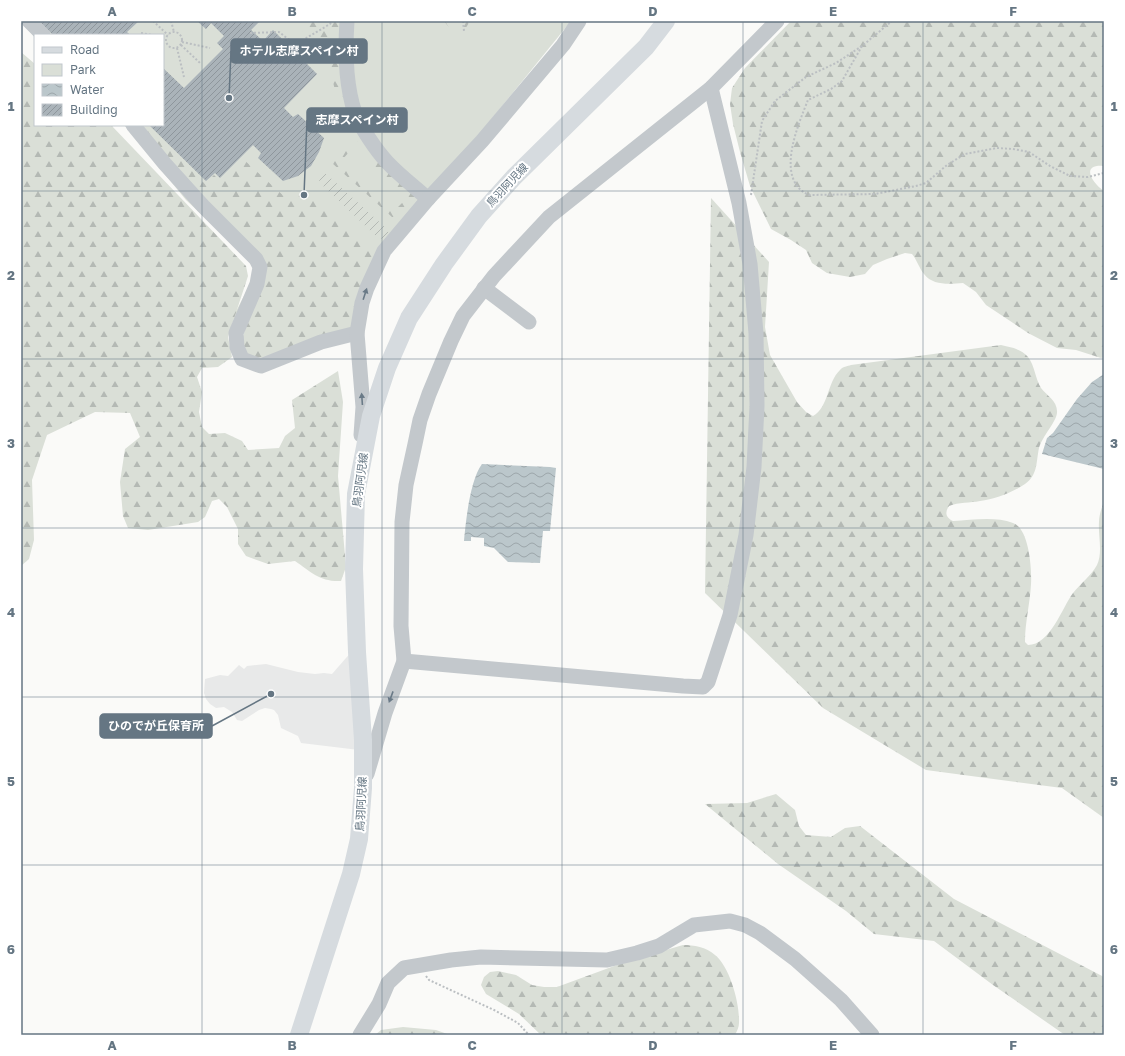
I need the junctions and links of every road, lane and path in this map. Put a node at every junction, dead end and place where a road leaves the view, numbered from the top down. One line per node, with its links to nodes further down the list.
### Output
1 (29, 21): 15 (street)
2 (154, 21): 17 (path)
3 (171, 21): 12 (path)
4 (332, 21): 14 (path)
5 (347, 21): 28 (street)
6 (464, 21): 11 (path)
7 (579, 21): 28 (street)
8 (666, 21): 33 (main road, 鳥羽阿児線)
9 (892, 21): 20 (path)
10 (772, 24): 25 (street)
11 (464, 31)
12 (174, 32): 17 (path); 19 (path)
13 (141, 33): 16 (path)
14 (250, 33)
15 (42, 34)
16 (147, 34)
17 (168, 35): 18 (path)
18 (166, 38): 21 (path)
19 (181, 44): 21 (path); 22 (path); 23 (path)
20 (862, 46): 27 (path); 29 (path)
21 (177, 48): 24 (path)
22 (210, 48)
23 (200, 63)
24 (184, 77)
25 (711, 88): 29 (street); 30 (street)
26 (134, 126): 32 (street)
27 (1104, 172)
28 (428, 199): 32 (street, one-way to 28)
29 (739, 203): 34 (street)
30 (484, 288): 31 (street); 34 (street)
31 (529, 322)
32 (358, 332): 33 (street, one-way to 32)
33 (356, 494): 35 (main road, 鳥羽阿児線)
34 (404, 660): 35 (street, one-way to 35)
35 (363, 788): 37 (main road, 鳥羽阿児線)
36 (415, 966): 38 (street); 39 (path); 40 (street)
37 (299, 1035)
38 (360, 1035)
39 (529, 1035)
40 (872, 1035)

